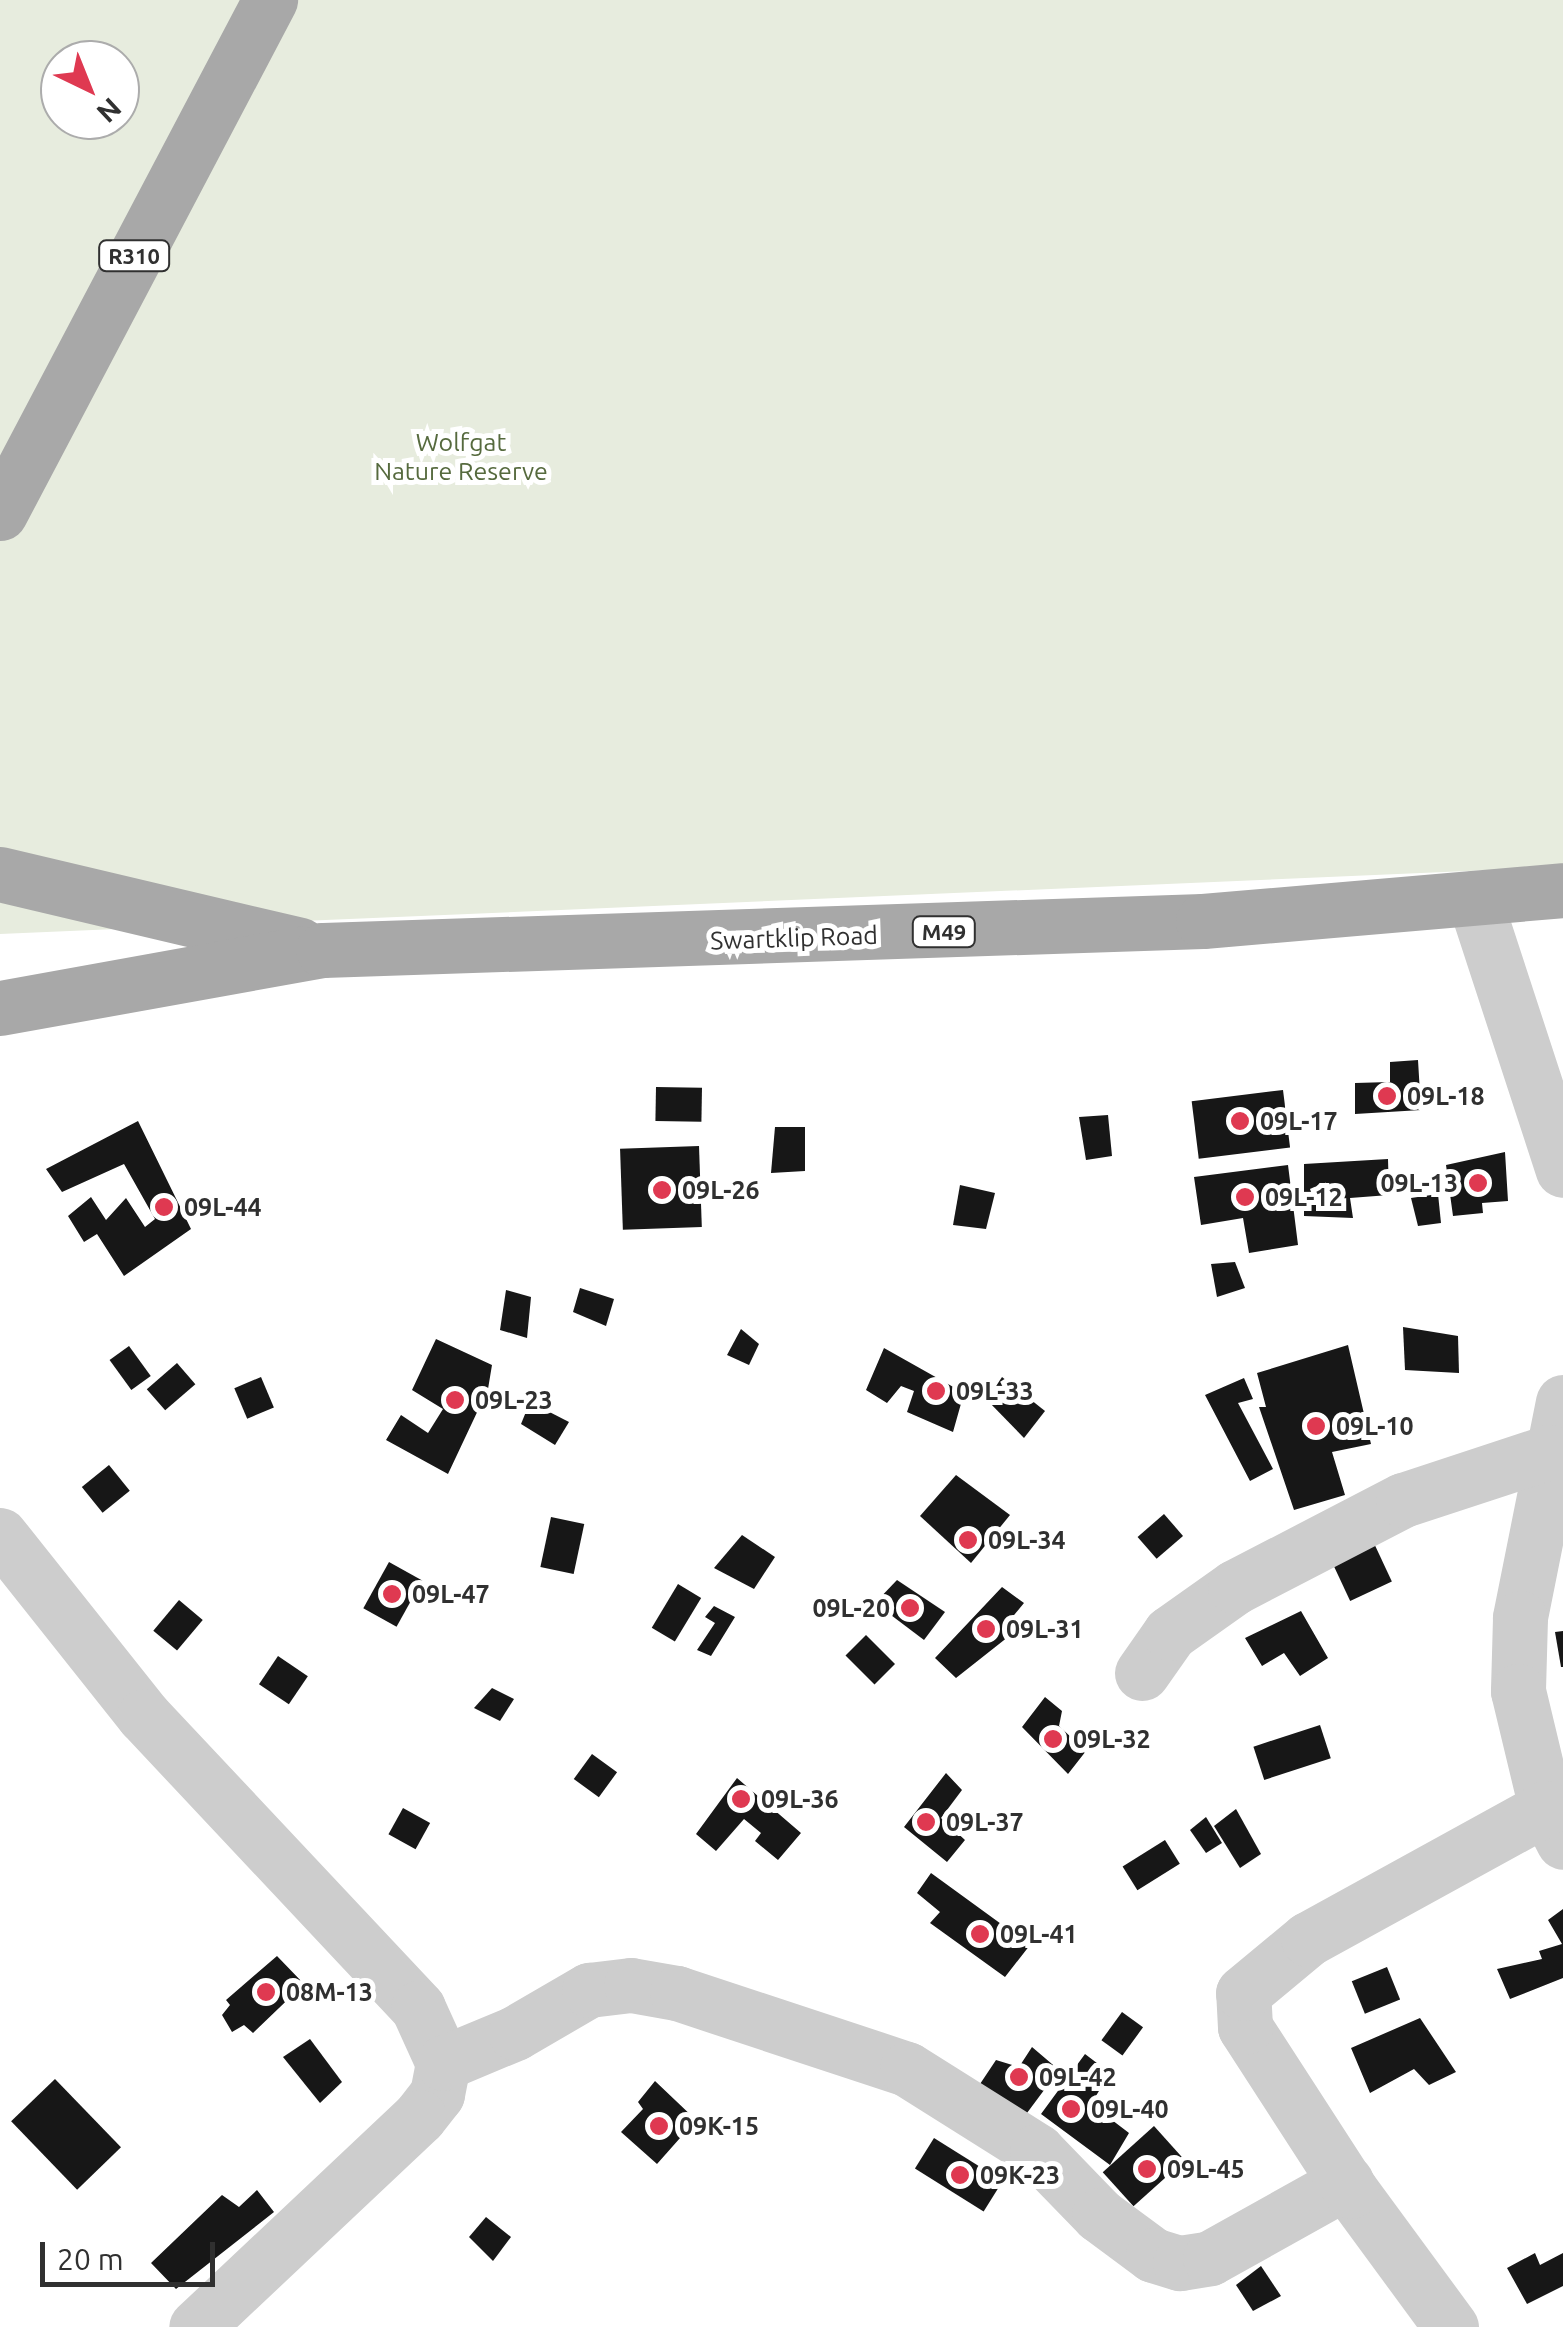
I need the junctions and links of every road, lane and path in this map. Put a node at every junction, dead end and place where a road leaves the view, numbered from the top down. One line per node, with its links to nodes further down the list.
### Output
1 (270, 0): 2 (main road, R310)
2 (0, 513)
3 (0, 874): 6 (main road, Swartklip Road / M49)
4 (1563, 890): 5 (main road, Swartklip Road / M49)
5 (1474, 898): 6 (main road, Swartklip Road / M49); 8 (street)
6 (323, 950): 7 (main road, Swartklip Road / M49)
7 (0, 1008)
8 (1563, 1170)
9 (1556, 1427): 11 (street); 12 (street)
10 (0, 1535): 13 (street)
11 (1142, 1672)
12 (1554, 1825): 14 (street)
13 (443, 2063): 14 (street); 15 (street)
14 (1346, 2182): 16 (street)
15 (196, 2327)
16 (1452, 2327)

